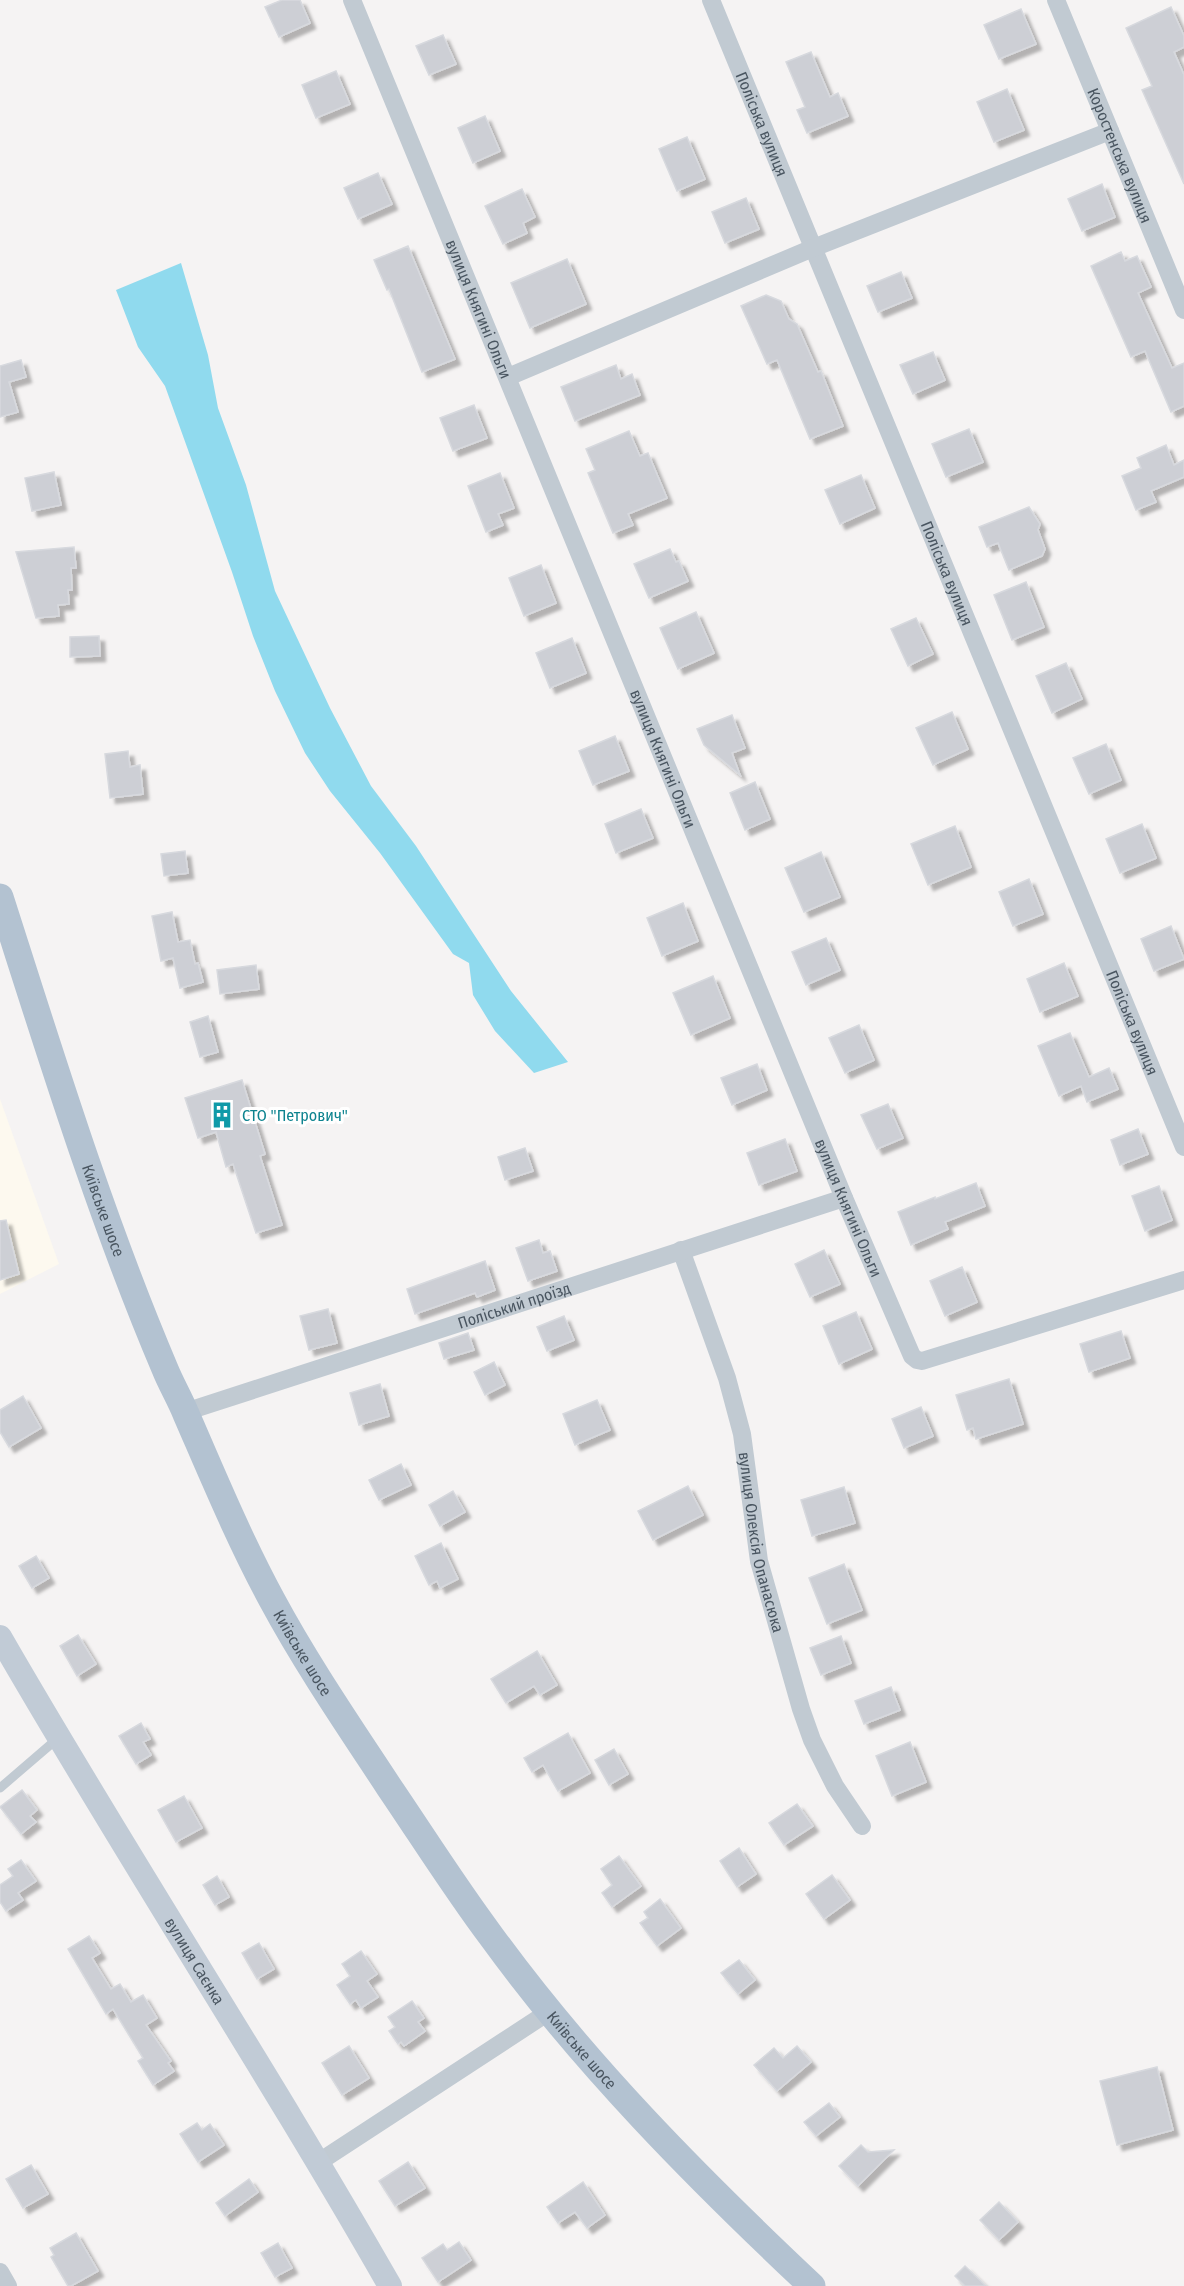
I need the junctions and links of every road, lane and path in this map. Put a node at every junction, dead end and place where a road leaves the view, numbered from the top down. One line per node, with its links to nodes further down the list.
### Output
1 (352, 0): 7 (street, вулиця Княгині Ольги)
2 (711, 0): 5 (street, Поліська вулиця)
3 (1056, 0): 4 (street, Коростенська вулиця)
4 (1110, 131): 5 (street); 6 (street, Коростенська вулиця)
5 (813, 248): 7 (street); 9 (street, Поліська вулиця)
6 (1184, 310)
7 (508, 377): 10 (street, вулиця Княгині Ольги)
8 (0, 897): 13 (main road, Київське шосе)
9 (1184, 1147)
10 (844, 1198): 11 (street, Поліський проїзд); 12 (street, вулиця Княгині Ольги)
11 (681, 1250): 13 (street, Поліський проїзд); 17 (street, вулиця Олексія Опанасюка)
12 (1184, 1281)
13 (185, 1412): 18 (main road, Київське шосе)
14 (0, 1637): 15 (street, вулиця Саєнка)
15 (58, 1738): 16 (lane); 19 (street, вулиця Саєнка)
16 (0, 1788)
17 (862, 1826)
18 (550, 2010): 19 (street); 23 (main road, Київське шосе)
19 (320, 2162): 22 (street, вулиця Саєнка)
20 (0, 2272): 21 (street)
21 (8, 2286)
22 (390, 2286)
23 (812, 2286)

